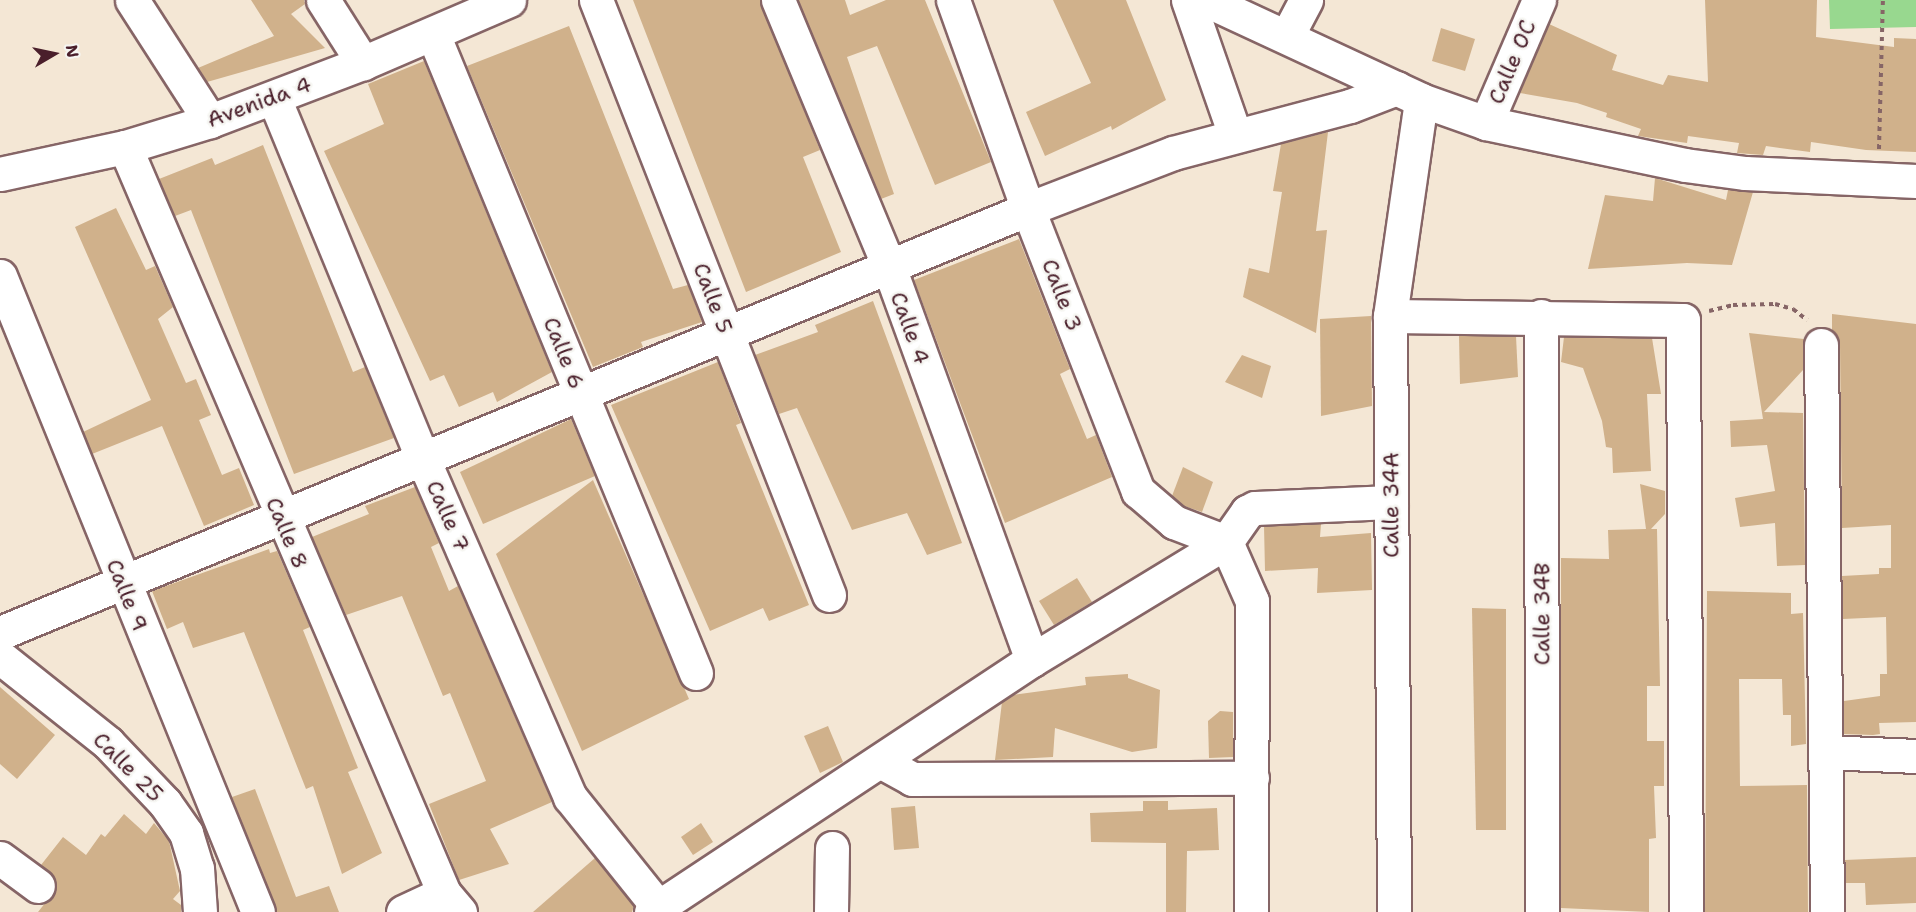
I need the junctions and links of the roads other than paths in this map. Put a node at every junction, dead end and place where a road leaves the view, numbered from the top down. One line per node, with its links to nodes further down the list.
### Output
1 (132, 0): 16 (street)
2 (322, 0): 13 (street)
3 (509, 0): 11 (street, Avenida 4)
4 (596, 0): 27 (street, Calle 5)
5 (778, 0): 23 (street, Calle 4)
6 (953, 0): 22 (street, Calle 3)
7 (1188, 0): 18 (street)
8 (1206, 0): 12 (street)
9 (1306, 0): 12 (street)
10 (1539, 0): 17 (street, Calle 0C)
11 (433, 34): 13 (street, Avenida 4); 29 (street, Calle 6)
12 (1287, 36): 14 (street)
13 (363, 63): 15 (street, Avenida 4)
14 (1409, 94): 17 (street); 18 (street); 25 (street, Calle 34A)
15 (274, 98): 16 (street, Avenida 4); 30 (street, Calle 7)
16 (210, 120): 19 (street, Avenida 4)
17 (1486, 123): 21 (street)
18 (1235, 135): 22 (street)
19 (125, 147): 20 (street, Avenida 4); 32 (street, Calle 8)
20 (0, 174)
21 (1916, 181)
22 (1028, 209): 23 (street); 33 (street, Calle 3)
23 (889, 267): 27 (street); 38 (street, Calle 4)
24 (0, 276): 34 (street, Calle 9)
25 (1390, 315): 26 (street); 31 (street, Calle 34A)
26 (1541, 316): 55 (street, Calle 34B); 56 (street)
27 (727, 334): 29 (street); 35 (street, Calle 5)
28 (1821, 345): 40 (street)
29 (581, 394): 30 (street); 39 (street, Calle 6)
30 (423, 459): 32 (street); 48 (street, Calle 7)
31 (1391, 502): 33 (street); 54 (street, Calle 34A)
32 (280, 518): 34 (street); 47 (street, Calle 8)
33 (1226, 542): 38 (street); 43 (street)
34 (121, 583): 36 (street); 50 (street, Calle 9)
35 (829, 595)
36 (0, 633)
37 (0, 657): 49 (street, Calle 25)
38 (1032, 660): 42 (street)
39 (696, 673)
40 (1825, 752): 41 (street); 57 (street)
41 (1916, 756)
42 (880, 761): 43 (street); 48 (street)
43 (1252, 778): 53 (street)
44 (832, 848): 52 (street)
45 (0, 858): 46 (street)
46 (38, 886)
47 (452, 903): 51 (street)
48 (657, 910)
49 (201, 912)
50 (258, 912)
51 (402, 912)
52 (831, 912)
53 (1251, 912)
54 (1394, 912)
55 (1542, 912)
56 (1686, 912)
57 (1827, 912)

